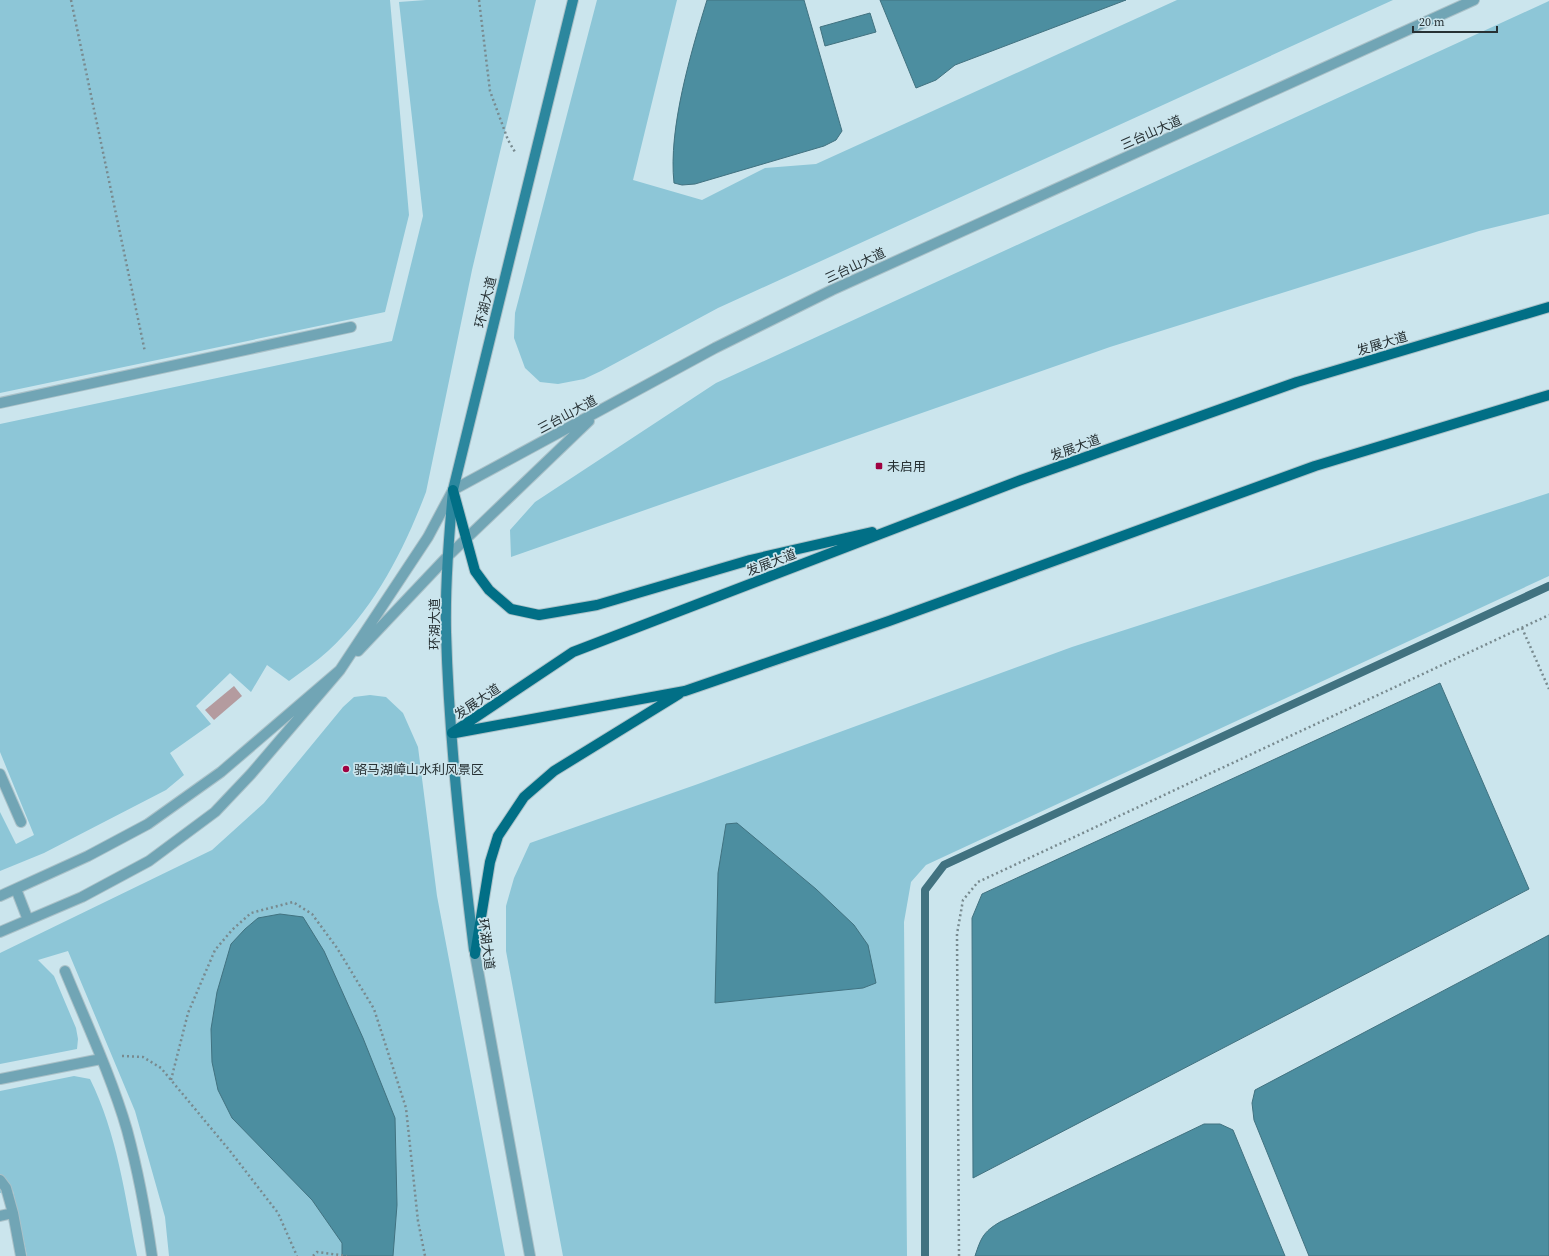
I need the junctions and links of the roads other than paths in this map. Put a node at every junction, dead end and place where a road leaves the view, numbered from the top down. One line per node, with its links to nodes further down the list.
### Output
1 (573, 0): 8 (main road, 环湖大道)
2 (1474, 0): 7 (street, 三台山大道)
3 (1549, 307): 9 (main road, 发展大道)
4 (351, 327): 6 (street)
5 (1549, 395): 13 (main road, 发展大道)
6 (0, 403)
7 (597, 413): 8 (street, 三台山大道); 10 (street)
8 (453, 490): 10 (main road); 11 (main road, 环湖大道); 12 (street)
9 (911, 522): 10 (main road); 14 (main road, 发展大道)
10 (466, 539): 11 (street)
11 (447, 557): 12 (street); 14 (main road, 环湖大道)
12 (340, 670): 17 (street); 19 (street)
13 (685, 691): 14 (main road, 发展大道); 21 (main road)
14 (452, 733): 21 (main road, 环湖大道)
15 (0, 774): 16 (street)
16 (21, 822)
17 (16, 889): 18 (street); 19 (street)
18 (0, 896)
19 (28, 920): 20 (street)
20 (0, 932)
21 (475, 954): 30 (street, 环湖大道)
22 (65, 971): 23 (street)
23 (101, 1059): 24 (street); 29 (street)
24 (0, 1079)
25 (0, 1180): 26 (street)
26 (13, 1213): 27 (street); 28 (street)
27 (0, 1216)
28 (21, 1256)
29 (152, 1256)
30 (530, 1256)

